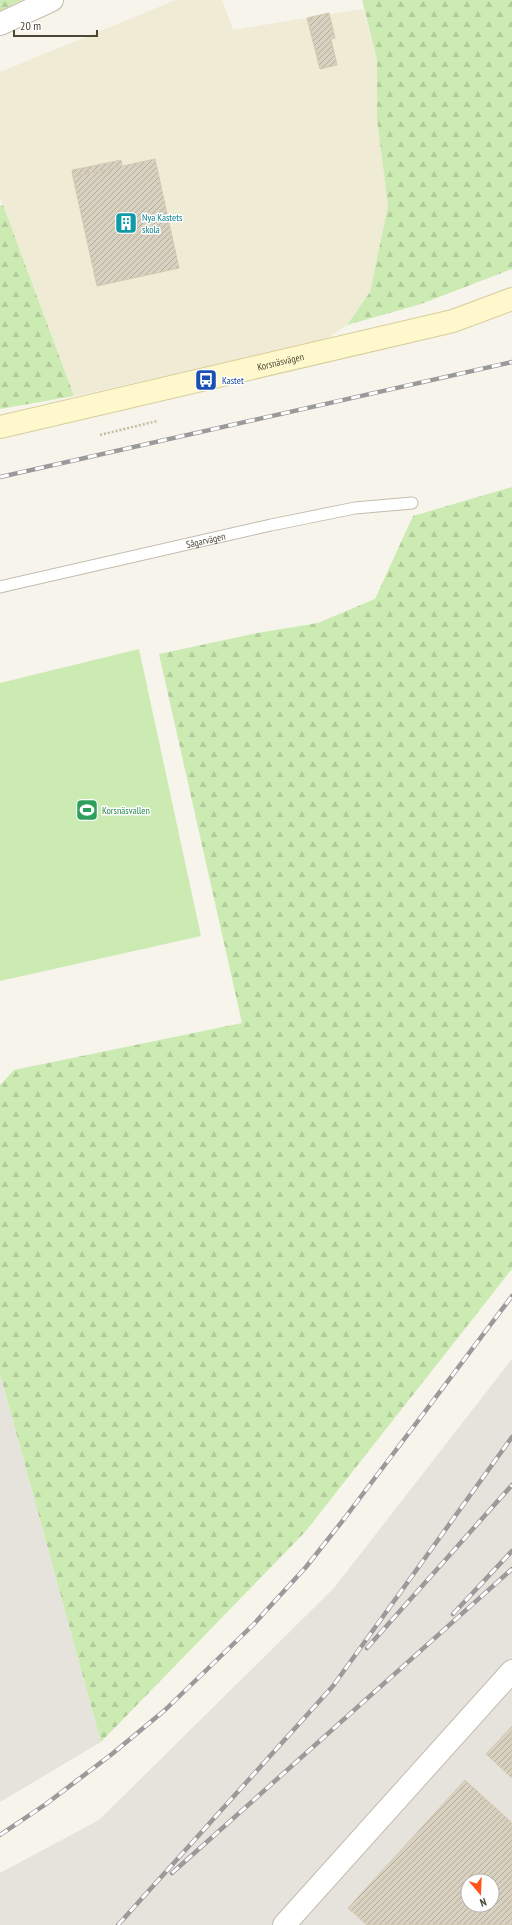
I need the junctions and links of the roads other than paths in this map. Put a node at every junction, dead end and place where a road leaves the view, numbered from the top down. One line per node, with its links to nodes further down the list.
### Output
1 (52, 0): 2 (street)
2 (0, 24)
3 (512, 299): 4 (street, Korsnäsvägen)
4 (0, 427)
5 (412, 503): 6 (lane, Sågarvägen)
6 (0, 587)
7 (512, 1671): 8 (street)
8 (284, 1925)

